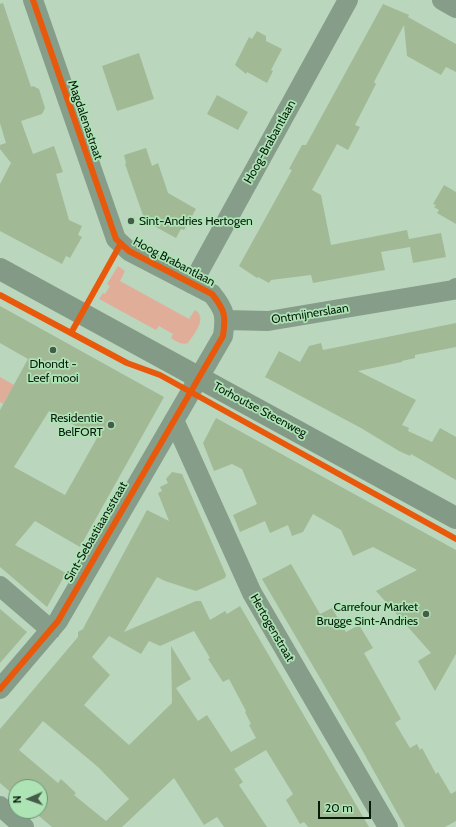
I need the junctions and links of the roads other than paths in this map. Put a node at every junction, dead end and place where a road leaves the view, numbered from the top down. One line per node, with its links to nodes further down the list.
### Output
1 (33, 0): 5 (street, Magdalenastraat)
2 (348, 0): 7 (street, Hoog-Brabantlaan)
3 (442, 0): 4 (street)
4 (456, 8)
5 (120, 245): 7 (street, Hoog Brabantlaan)
6 (0, 269): 10 (main road, Torhoutse Steenweg)
7 (192, 284): 9 (street, Hoog Brabantlaan)
8 (456, 288): 9 (street, Ontmijnerslaan)
9 (225, 320): 10 (street)
10 (198, 377): 11 (street, Sint-Sebastiaansstraat); 12 (main road, Torhoutse Steenweg)
11 (174, 420): 14 (street, Sint-Sebastiaansstraat); 18 (street, Hertogenstraat)
12 (456, 518)
13 (0, 586): 14 (street)
14 (51, 630): 15 (street, Sint-Sebastiaansstraat)
15 (0, 689)
16 (0, 806): 17 (street)
17 (24, 827)
18 (388, 827)

